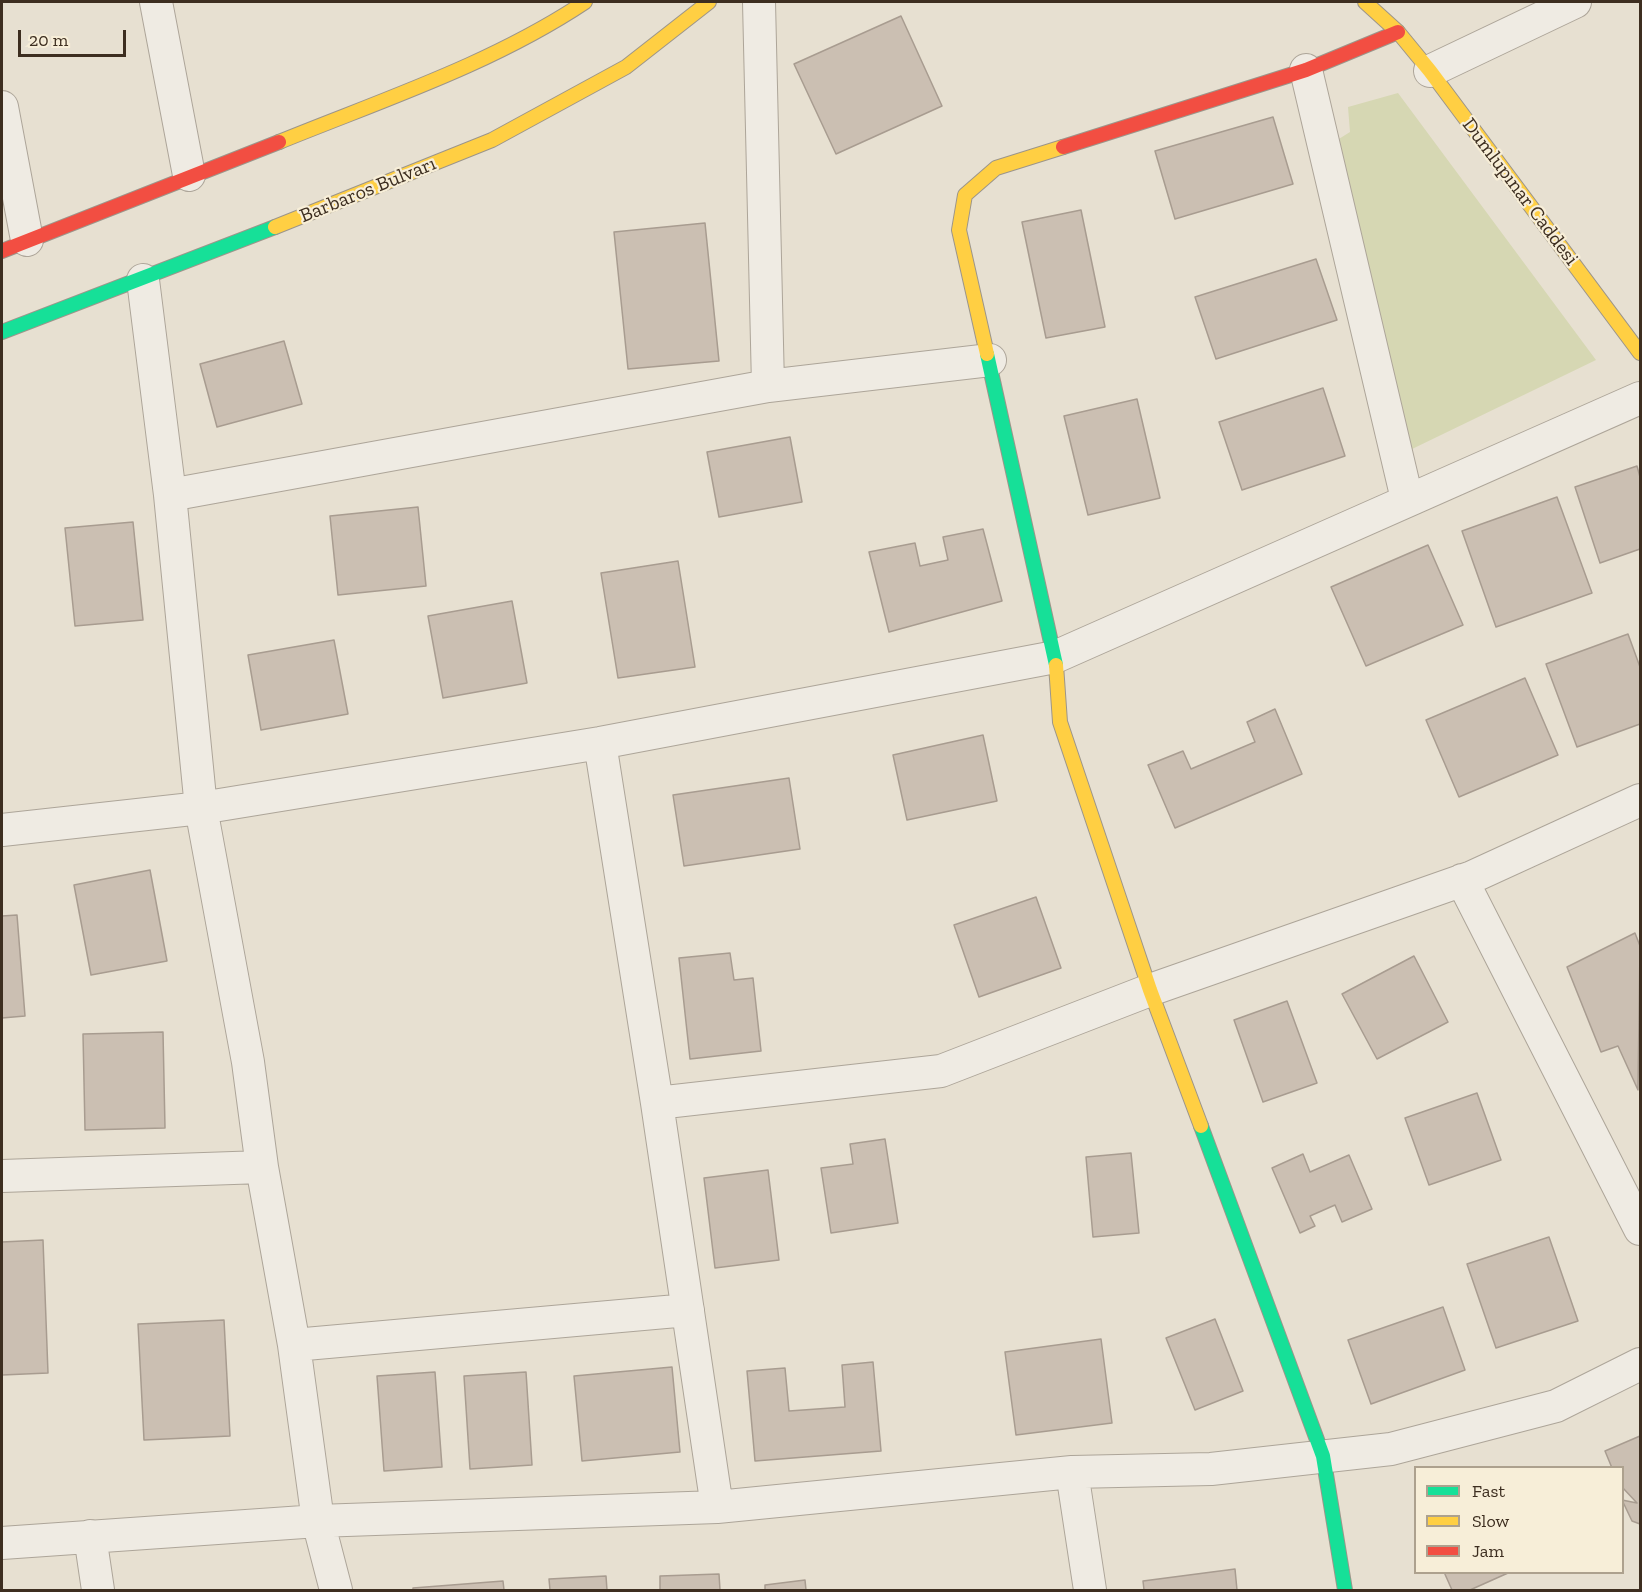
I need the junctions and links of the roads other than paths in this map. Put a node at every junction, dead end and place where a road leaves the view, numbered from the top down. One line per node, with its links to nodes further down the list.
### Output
1 (156, 2): 13 (street)
2 (585, 2): 7 (street)
3 (709, 2): 15 (street, Barbaros Bulvarı)
4 (759, 2): 19 (street)
5 (1365, 2): 9 (street, Dumlupınar Caddesi)
6 (1575, 2): 11 (street)
7 (554, 11): 13 (street)
8 (1394, 12): 9 (street, Dumlupınar Caddesi)
9 (1398, 32): 10 (street); 11 (street, Dumlupınar Caddesi)
10 (1306, 70): 18 (street); 22 (street)
11 (1430, 71): 17 (street, Dumlupınar Caddesi)
12 (2, 107): 14 (street)
13 (189, 175): 14 (street)
14 (14, 246)
15 (143, 280): 16 (street, Barbaros Bulvarı); 21 (street)
16 (2, 332)
17 (1641, 353)
18 (990, 360): 19 (street); 23 (street)
19 (768, 386): 21 (street)
20 (1641, 398): 22 (street)
21 (170, 495): 26 (street)
22 (1407, 499): 23 (street)
23 (1055, 657): 24 (street); 29 (street)
24 (600, 743): 26 (street); 30 (street)
25 (1641, 800): 28 (street)
26 (201, 808): 27 (street); 31 (street)
27 (2, 830)
28 (1462, 880): 29 (street); 33 (street)
29 (1150, 990): 30 (street); 37 (street)
30 (657, 1103): 34 (street)
31 (262, 1167): 32 (street); 35 (street)
32 (2, 1176)
33 (1641, 1229)
34 (688, 1310): 35 (street); 39 (street)
35 (294, 1345): 40 (street)
36 (1641, 1364): 37 (street)
37 (1323, 1456): 38 (street); 46 (street)
38 (1072, 1472): 39 (street); 45 (street)
39 (717, 1508): 40 (street)
40 (318, 1521): 41 (street); 44 (street)
41 (90, 1536): 42 (street); 43 (street)
42 (2, 1543)
43 (98, 1590)
44 (336, 1590)
45 (1090, 1590)
46 (1345, 1590)

